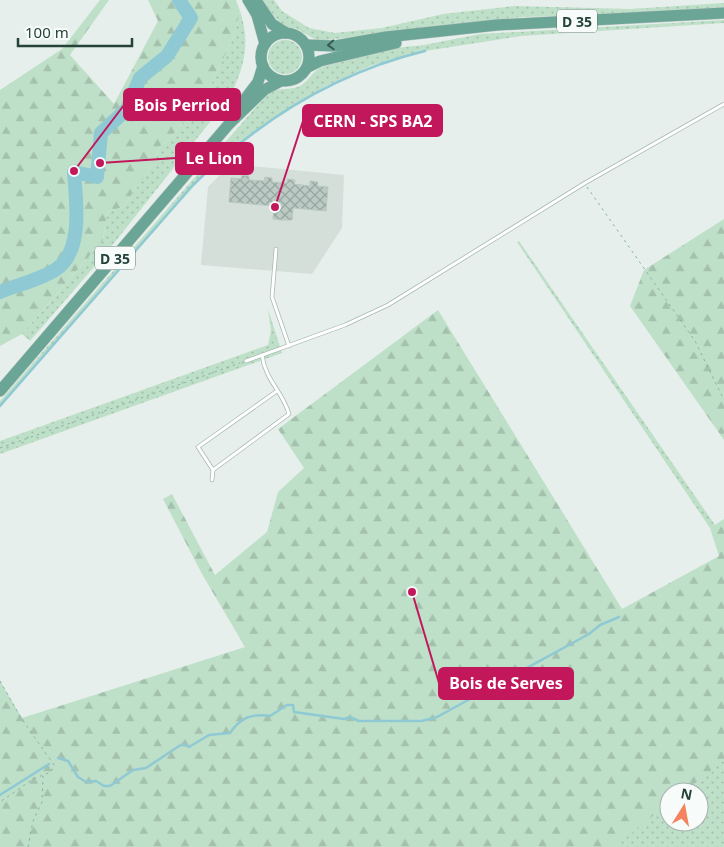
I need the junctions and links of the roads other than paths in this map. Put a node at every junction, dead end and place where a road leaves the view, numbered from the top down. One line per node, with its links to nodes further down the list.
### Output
1 (248, 0): 6 (main road)
2 (256, 0): 4 (main road)
3 (724, 13): 5 (main road, D 35)
4 (286, 33): 6 (main road); 7 (main road)
5 (431, 34): 7 (main road, D 35, one-way to 7); 9 (main road, D 35)
6 (265, 44): 8 (main road)
7 (306, 45): 9 (main road)
8 (263, 66): 10 (main road); 12 (main road, D 35)
9 (308, 67): 10 (main road)
10 (281, 81): 12 (main road, D 35)
11 (724, 104): 14 (lane)
12 (229, 124): 17 (main road, D 35)
13 (276, 249): 14 (lane)
14 (289, 346): 15 (lane)
15 (262, 355): 16 (lane); 18 (lane)
16 (246, 361)
17 (0, 390)
18 (277, 391): 19 (lane); 19 (lane)
19 (213, 470): 20 (lane)
20 (212, 480)

